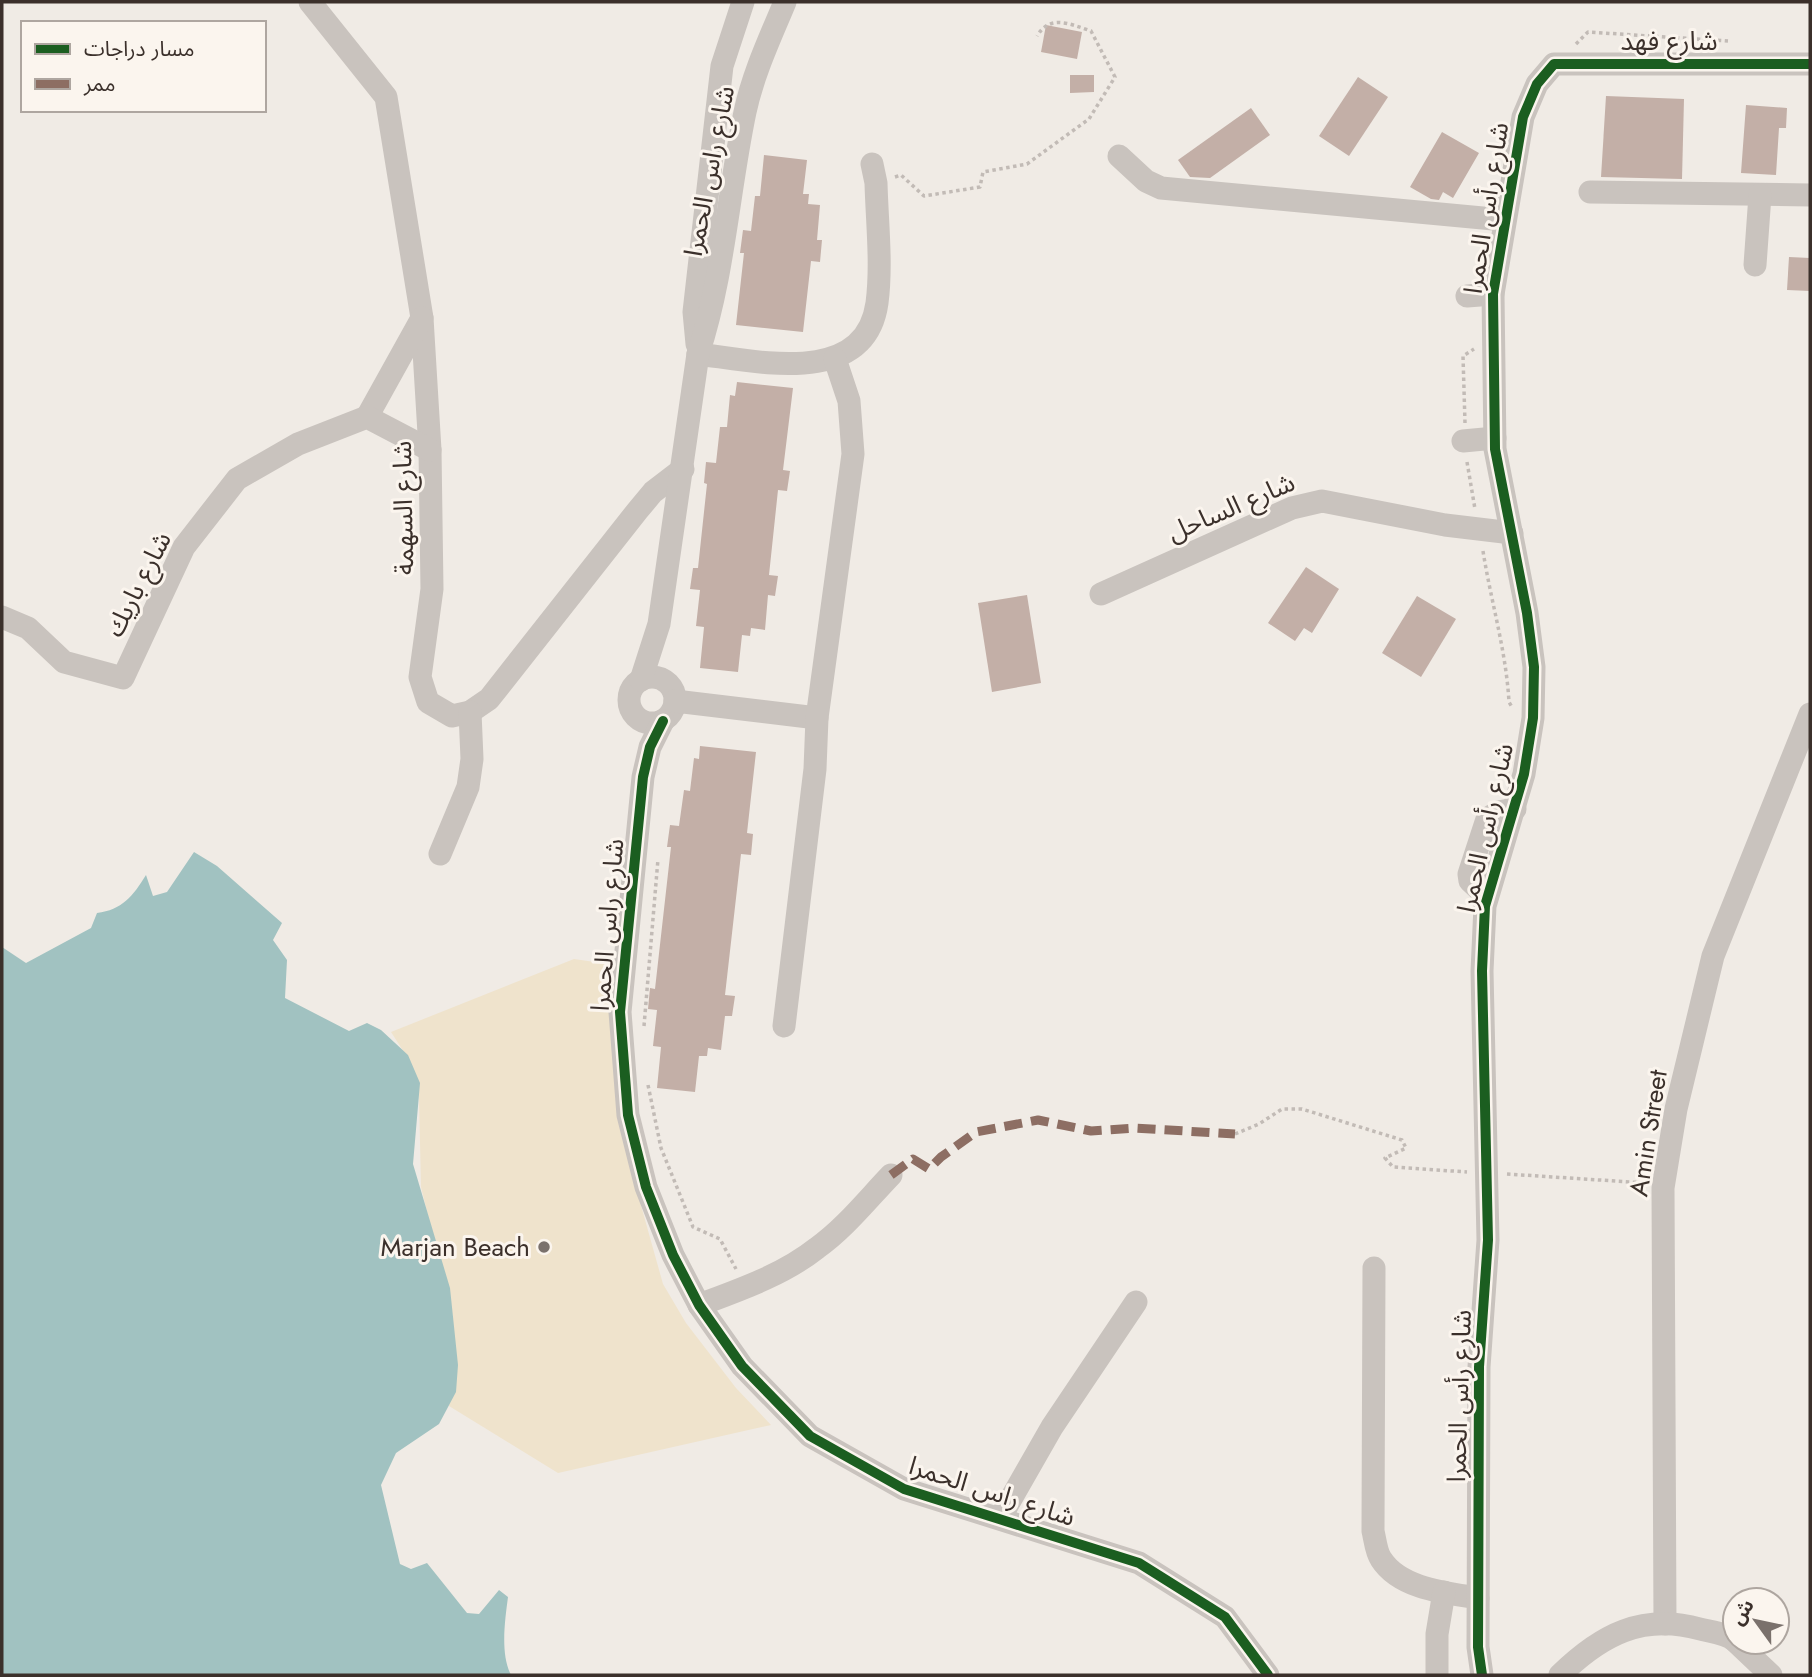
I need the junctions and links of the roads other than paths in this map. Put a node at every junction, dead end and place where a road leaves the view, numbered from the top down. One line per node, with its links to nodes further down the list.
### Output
1 (310, 2): 15 (street, شارع السهمة)
2 (743, 2): 16 (street, شارع راس الحمرا)
3 (785, 2): 16 (street, شارع راس الحمرا)
4 (1810, 64): 5 (street, شارع فهد)
5 (1537, 85): 11 (street, شارع رأس الحمرا)
6 (1119, 156): 11 (street)
7 (881, 171): 17 (street)
8 (1590, 192): 9 (street)
9 (1760, 195): 10 (street); 12 (street)
10 (1810, 195)
11 (1504, 220): 13 (street, شارع رأس الحمرا)
12 (1755, 265)
13 (1493, 293): 14 (street); 19 (street, شارع رأس الحمرا)
14 (1467, 296)
15 (422, 318): 18 (street); 21 (street, شارع السهمة)
16 (698, 354): 17 (street); 22 (street, شارع راس الحمرا)
17 (835, 359): 32 (street)
18 (367, 418): 21 (street); 25 (street, شارع باريك)
19 (1495, 438): 20 (street); 23 (street, شارع رأس الحمرا)
20 (1464, 441)
21 (430, 450): 29 (street, شارع السهمة)
22 (683, 473): 26 (street, شارع راس الحمرا); 29 (street)
23 (1512, 533): 24 (street, شارع الساحل); 43 (street, شارع رأس الحمرا)
24 (1101, 594)
25 (2, 617)
26 (659, 624): 27 (street, شارع راس الحمرا); 28 (street, شارع راس الحمرا)
27 (641, 680): 28 (street); 31 (street)
28 (670, 691): 32 (street); 33 (street)
29 (470, 712): 35 (street)
30 (1810, 714): 44 (street, Amin Street)
31 (634, 715): 33 (street); 34 (street, شارع راس الحمرا)
32 (817, 718): 36 (street)
33 (663, 721): 34 (street, شارع راس الحمرا)
34 (643, 777): 40 (street, شارع راس الحمرا)
35 (440, 854)
36 (784, 1026)
37 (891, 1175): 40 (street)
38 (1374, 1268): 42 (street)
39 (1136, 1303): 41 (street)
40 (699, 1306): 41 (street, شارع راس الحمرا)
41 (1000, 1518): 47 (street, شارع راس الحمرا)
42 (1444, 1592): 43 (street); 48 (street)
43 (1478, 1598): 49 (street, شارع رأس الحمرا)
44 (1665, 1624): 45 (street); 50 (street)
45 (1721, 1635)
46 (1751, 1656): 51 (street)
47 (1268, 1675)
48 (1437, 1675)
49 (1482, 1675)
50 (1560, 1675)
51 (1771, 1675)

